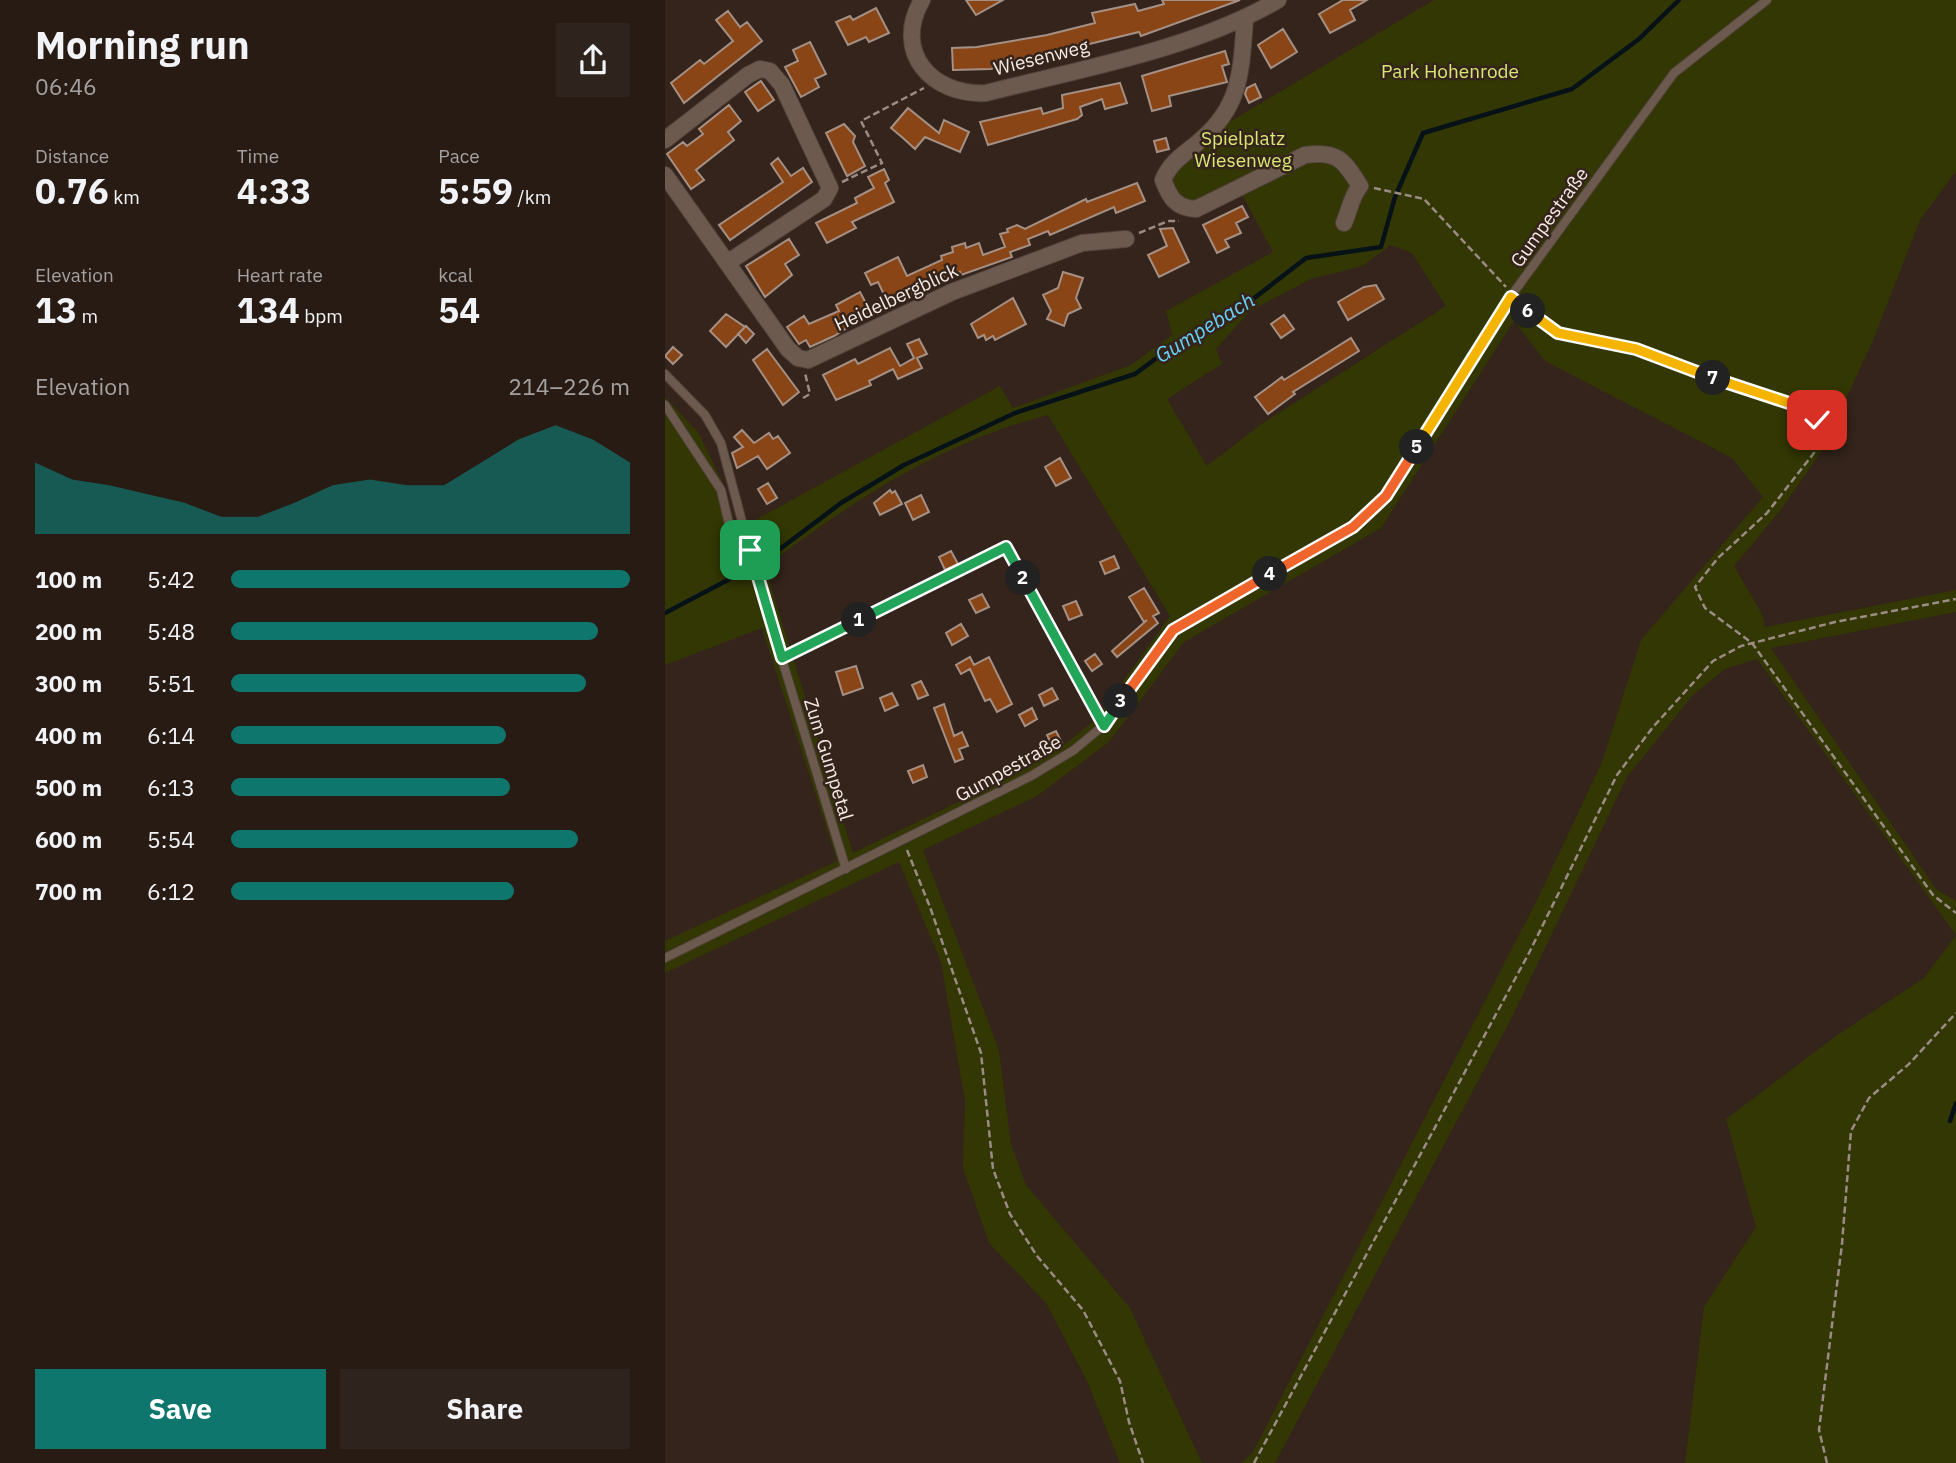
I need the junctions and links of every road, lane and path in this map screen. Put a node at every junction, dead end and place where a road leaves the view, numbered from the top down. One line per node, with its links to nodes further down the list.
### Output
1 (922, 0): 5 (street)
2 (1278, 0): 4 (street, Wiesenweg)
3 (1767, 0): 14 (lane, Gumpestraße)
4 (1245, 20): 5 (street, Wiesenweg); 10 (street)
5 (936, 82): 8 (path)
6 (665, 140): 8 (street)
7 (665, 175): 13 (street)
8 (829, 188): 13 (street)
9 (1383, 189): 14 (path)
10 (1185, 208): 11 (street); 12 (path)
11 (1344, 223)
12 (1126, 239): 15 (street, Heidelbergblick)
13 (727, 262): 15 (street)
14 (1511, 297): 21 (path); 23 (lane, Gumpestraße)
15 (802, 359): 17 (path)
16 (665, 374): 19 (lane, Zum Gumpetal)
17 (803, 398)
18 (665, 405): 19 (lane)
19 (749, 548): 22 (lane, Zum Gumpetal)
20 (1956, 599): 21 (path)
21 (1752, 643): 26 (path); 30 (path)
22 (782, 658): 23 (lane); 25 (lane, Zum Gumpetal)
23 (1104, 726): 24 (lane, Gumpestraße)
24 (902, 841): 25 (lane, Gumpestraße); 29 (path)
25 (846, 869): 27 (lane, Gumpestraße)
26 (1956, 913)
27 (665, 958)
28 (1956, 1013): 31 (path)
29 (1143, 1463)
30 (1254, 1463)
31 (1827, 1463)

